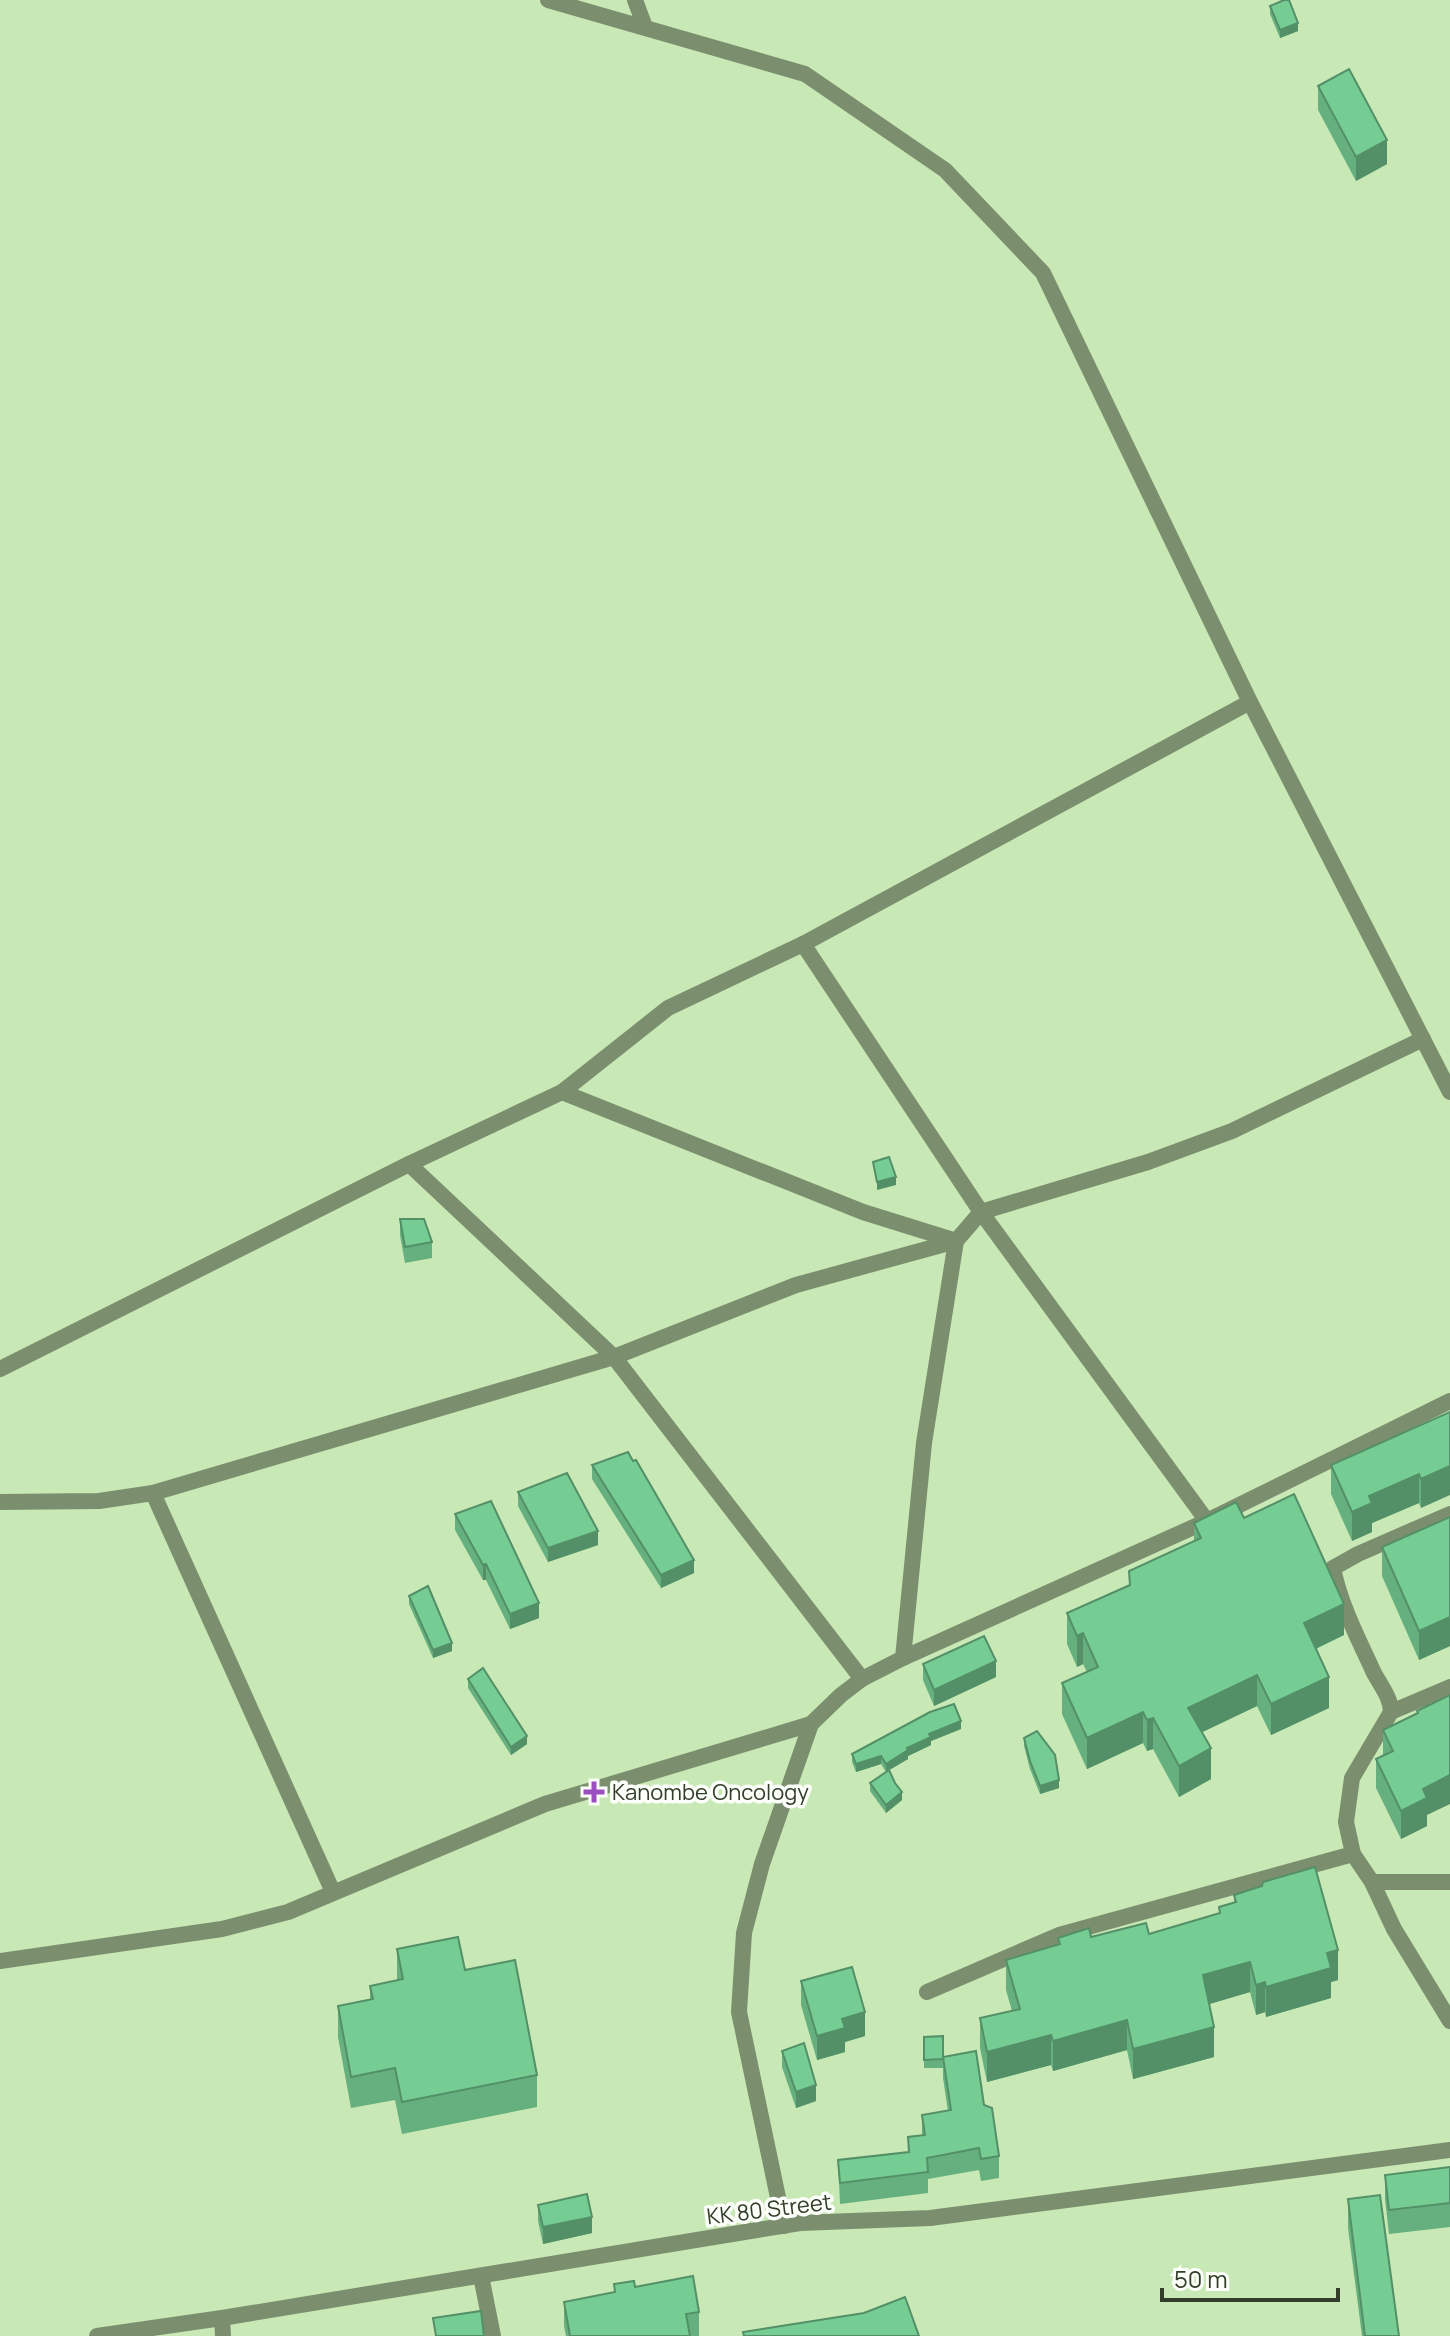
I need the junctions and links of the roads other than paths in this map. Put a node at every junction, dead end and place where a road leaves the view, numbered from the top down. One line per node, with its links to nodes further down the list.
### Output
1 (548, 0): 3 (street)
2 (635, 0): 3 (street)
3 (645, 27): 4 (street)
4 (1250, 702): 5 (street); 6 (street)
5 (803, 944): 8 (street); 11 (street)
6 (1423, 1039): 7 (street); 11 (street)
7 (1442, 1058): 9 (street)
8 (562, 1092): 10 (street); 12 (street)
9 (1450, 1092)
10 (409, 1164): 13 (street); 14 (street)
11 (981, 1212): 12 (street); 19 (street)
12 (956, 1241): 13 (street); 20 (street)
13 (614, 1357): 16 (street); 21 (street)
14 (0, 1369)
15 (1450, 1401): 19 (street)
16 (153, 1493): 17 (street); 28 (street)
17 (0, 1502)
18 (1450, 1514): 23 (street)
19 (1207, 1521): 20 (street)
20 (903, 1658): 21 (street)
21 (862, 1679): 24 (street)
22 (1450, 1687): 23 (street)
23 (1391, 1712): 25 (street)
24 (811, 1724): 28 (street); 33 (street)
25 (1353, 1854): 26 (street); 30 (street)
26 (1372, 1882): 27 (street); 31 (street)
27 (1450, 1882)
28 (333, 1892): 29 (street)
29 (0, 1961)
30 (927, 1992)
31 (1450, 2021)
32 (1450, 2150): 33 (street, KK 80 Street)
33 (784, 2226): 34 (street, KK 80 Street)
34 (481, 2276): 35 (street, KK 80 Street); 38 (street)
35 (222, 2318): 36 (street, KK 80 Street); 37 (street)
36 (97, 2336)
37 (223, 2336)
38 (493, 2336)

